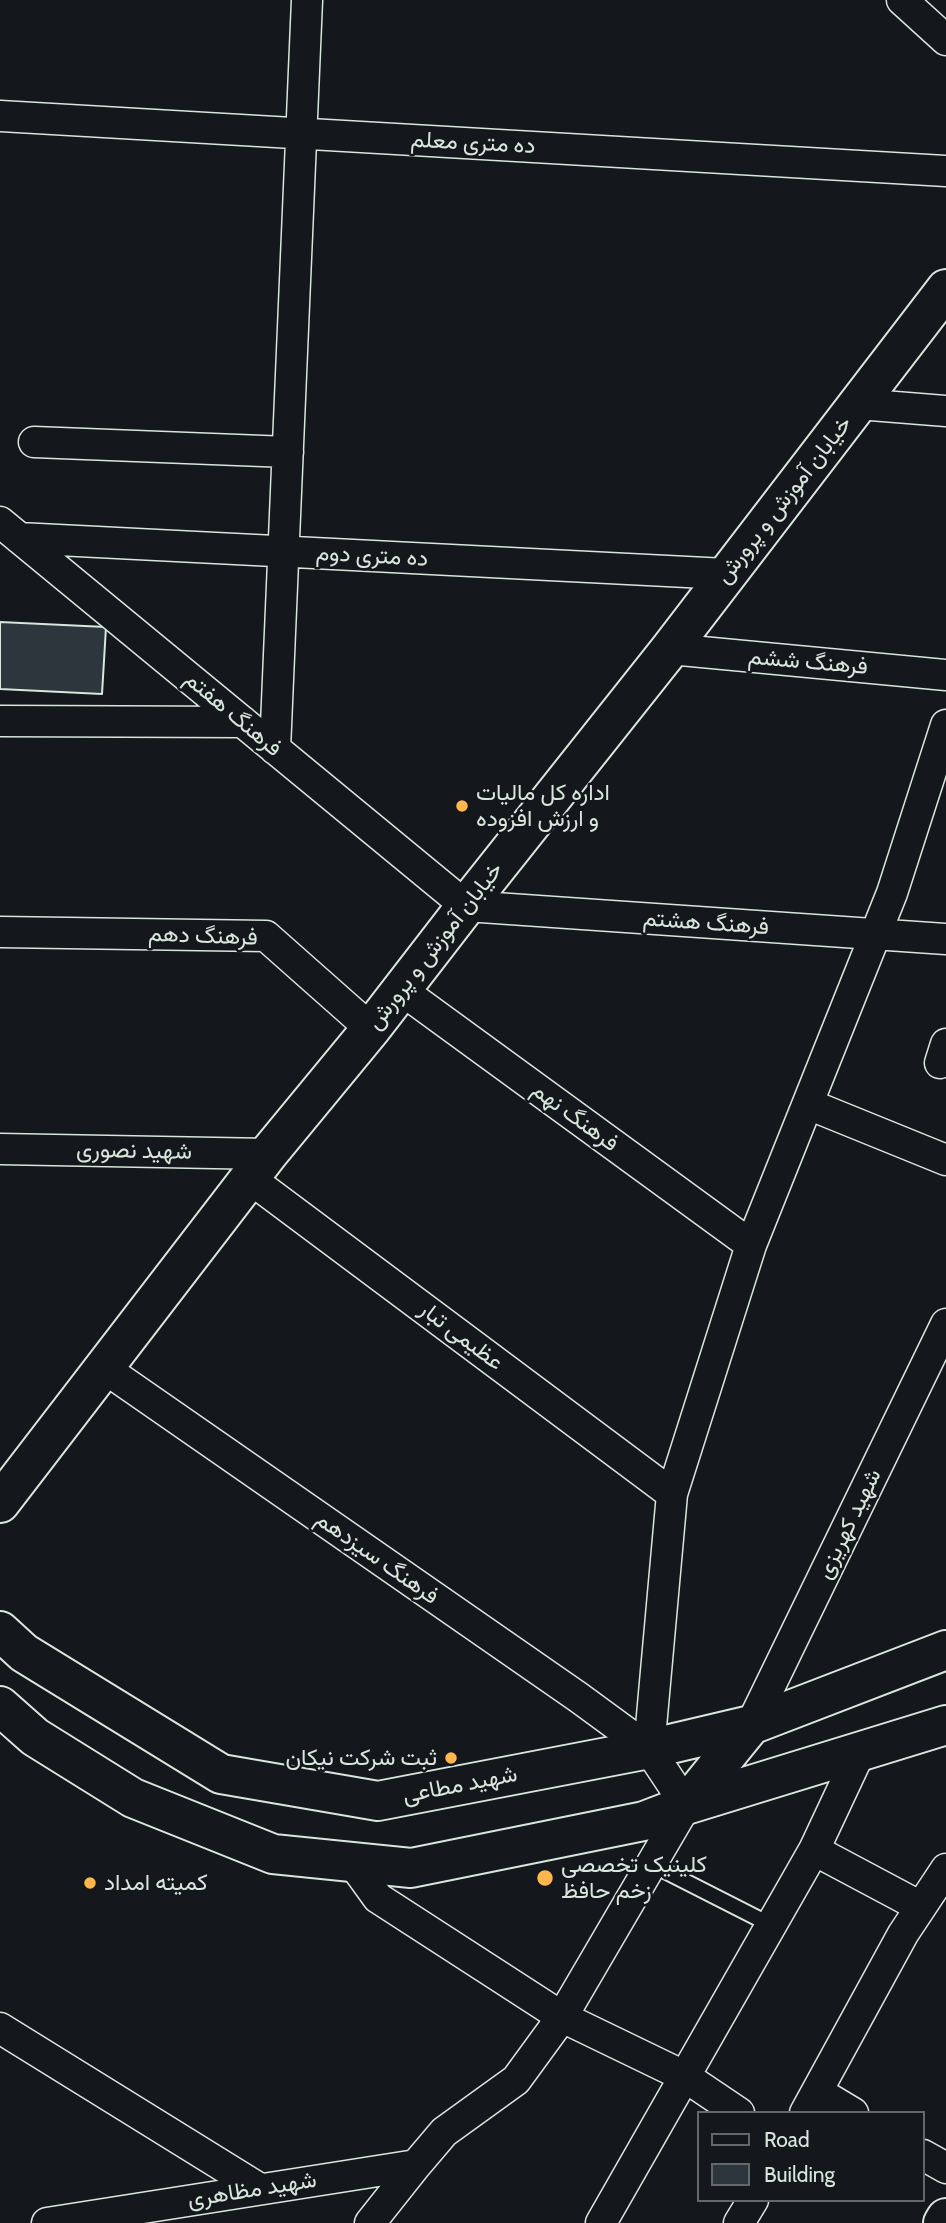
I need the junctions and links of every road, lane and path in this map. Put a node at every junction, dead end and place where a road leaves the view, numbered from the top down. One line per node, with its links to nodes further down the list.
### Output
1 (307, 0): 5 (street)
2 (902, 0): 3 (street)
3 (946, 40)
4 (0, 116): 5 (street, ده متری معلم)
5 (302, 133): 6 (street, ده متری معلم); 11 (street)
6 (946, 171)
7 (946, 289): 8 (street, خیابان آموزش و پرورش)
8 (858, 404): 9 (street); 14 (street, خیابان آموزش و پرورش)
9 (946, 411)
10 (34, 443): 11 (street)
11 (288, 452): 13 (street)
12 (9, 530): 13 (street, ده متری دوم); 18 (street, فرهنگ هفتم)
13 (283, 551): 14 (street, ده متری دوم); 20 (street)
14 (726, 575): 15 (street, خیابان آموزش و پرورش)
15 (670, 649): 16 (street, فرهنگ ششم); 21 (street, خیابان آموزش و پرورش)
16 (946, 675)
17 (0, 721): 18 (street)
18 (243, 722): 20 (street, فرهنگ هفتم)
19 (946, 724): 23 (street)
20 (275, 749): 21 (street, فرهنگ هفتم)
21 (466, 906): 23 (street, فرهنگ هشتم); 25 (street, خیابان آموزش و پرورش)
22 (0, 932): 26 (street, فرهنگ دهم)
23 (876, 935): 24 (street, فرهنگ هشتم); 27 (street)
24 (946, 939)
25 (400, 989): 26 (street, خیابان آموزش و پرورش); 31 (street, فرهنگ نهم)
26 (371, 1029): 30 (street, خیابان آموزش و پرورش)
27 (808, 1104): 29 (street); 31 (street)
28 (0, 1149): 30 (street, شهید نصوری)
29 (946, 1160)
30 (259, 1166): 33 (street, خیابان آموزش و پرورش); 34 (street, عظیمی تبار)
31 (751, 1245): 34 (street)
32 (946, 1324): 39 (street, شهید کهریزی)
33 (104, 1368): 35 (street, خیابان آموزش و پرورش); 41 (street, فرهنگ سیزدهم)
34 (672, 1494): 41 (street)
35 (0, 1503)
36 (0, 1631): 41 (street, شهید مطاعی)
37 (946, 1650): 39 (street, شهید مطاعی)
38 (0, 1706): 45 (street)
39 (751, 1725): 41 (street, شهید مطاعی); 43 (street)
40 (946, 1725): 42 (street)
41 (649, 1749): 43 (street)
42 (860, 1752): 43 (street); 44 (street)
43 (686, 1805): 45 (street); 46 (street)
44 (814, 1850): 48 (street); 49 (street)
45 (352, 1862): 50 (street)
46 (651, 1864): 49 (lane); 50 (street)
47 (946, 1869): 48 (street)
48 (921, 1907): 53 (street)
49 (771, 1925): 52 (street)
50 (562, 2017): 52 (street); 57 (street)
51 (0, 2028): 59 (street)
52 (684, 2076): 54 (street); 64 (street)
53 (811, 2102): 55 (street)
54 (736, 2111)
55 (845, 2111)
56 (925, 2156): 58 (street)
57 (416, 2165): 59 (street, شهید مظاهری); 63 (street)
58 (946, 2168)
59 (260, 2189): 62 (street, شهید مظاهری)
60 (751, 2202): 65 (street)
61 (946, 2218): 66 (street)
62 (47, 2223)
63 (370, 2223)
64 (601, 2223)
65 (739, 2223)
66 (943, 2223)

